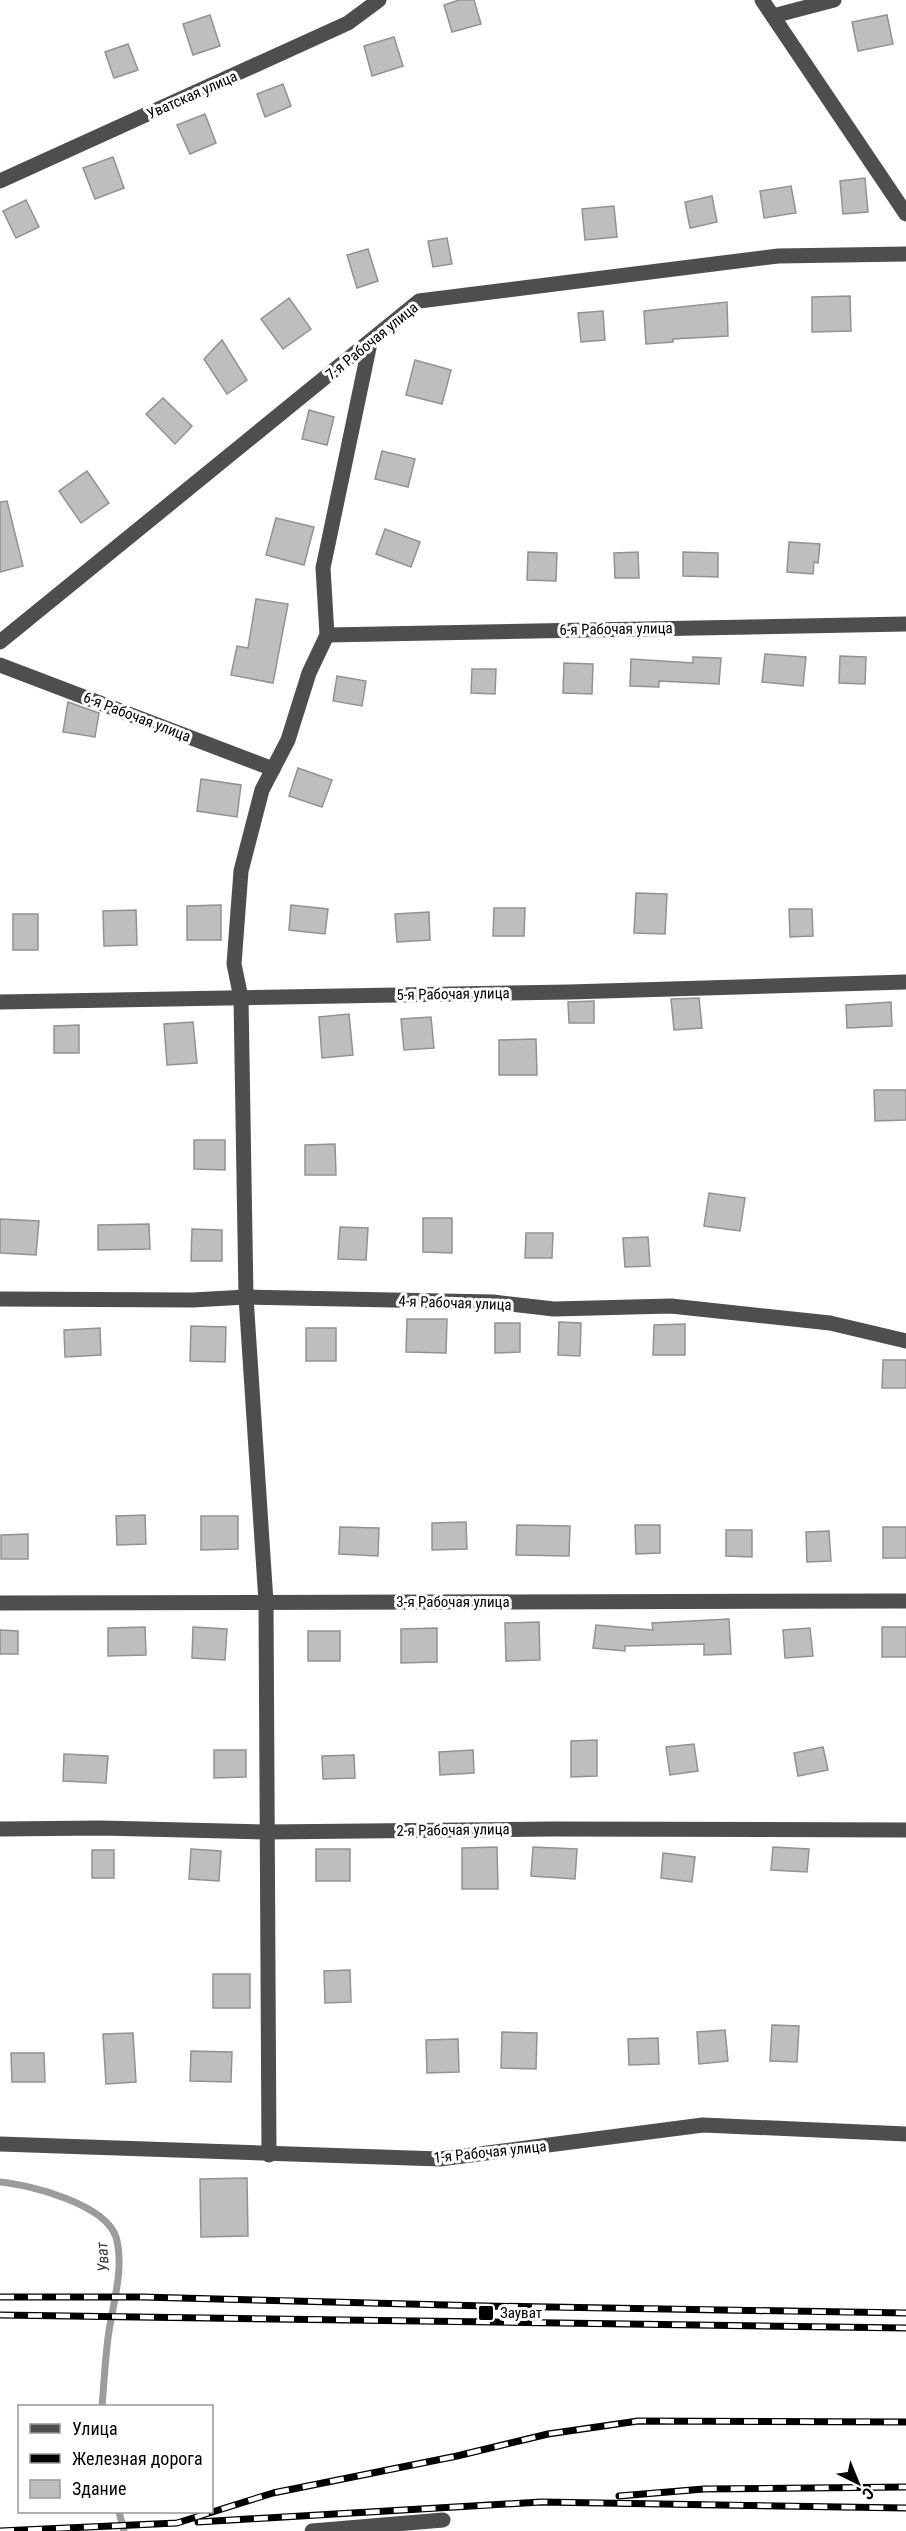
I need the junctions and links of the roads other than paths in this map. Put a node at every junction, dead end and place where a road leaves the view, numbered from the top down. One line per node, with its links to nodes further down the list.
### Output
1 (379, 0): 5 (street, Уватская улица)
2 (762, 0): 4 (street)
3 (834, 0): 4 (street)
4 (773, 16): 6 (street)
5 (0, 181)
6 (906, 214)
7 (906, 254): 8 (street, 7-я Рабочая улица)
8 (370, 343): 10 (street); 11 (street, 7-я Рабочая улица)
9 (906, 624): 10 (street, 6-я Рабочая улица)
10 (327, 635): 13 (street)
11 (0, 642)
12 (0, 665): 13 (street, 6-я Рабочая улица)
13 (273, 769): 15 (street)
14 (906, 982): 15 (street, 5-я Рабочая улица)
15 (241, 998): 16 (street, 5-я Рабочая улица); 17 (street)
16 (0, 1002)
17 (246, 1297): 18 (street, 4-я Рабочая улица); 19 (street, 4-я Рабочая улица); 21 (street)
18 (0, 1299)
19 (906, 1341)
20 (906, 1601): 21 (street, 3-я Рабочая улица)
21 (266, 1602): 22 (street, 3-я Рабочая улица); 25 (street)
22 (0, 1603)
23 (0, 1829): 25 (street, 2-я Рабочая улица)
24 (906, 1830): 25 (street, 2-я Рабочая улица)
25 (266, 1832): 28 (street)
26 (906, 2134): 28 (street, 1-я Рабочая улица)
27 (0, 2144): 28 (street, 1-я Рабочая улица)
28 (269, 2155)
29 (443, 2520): 30 (street)
30 (312, 2531)

